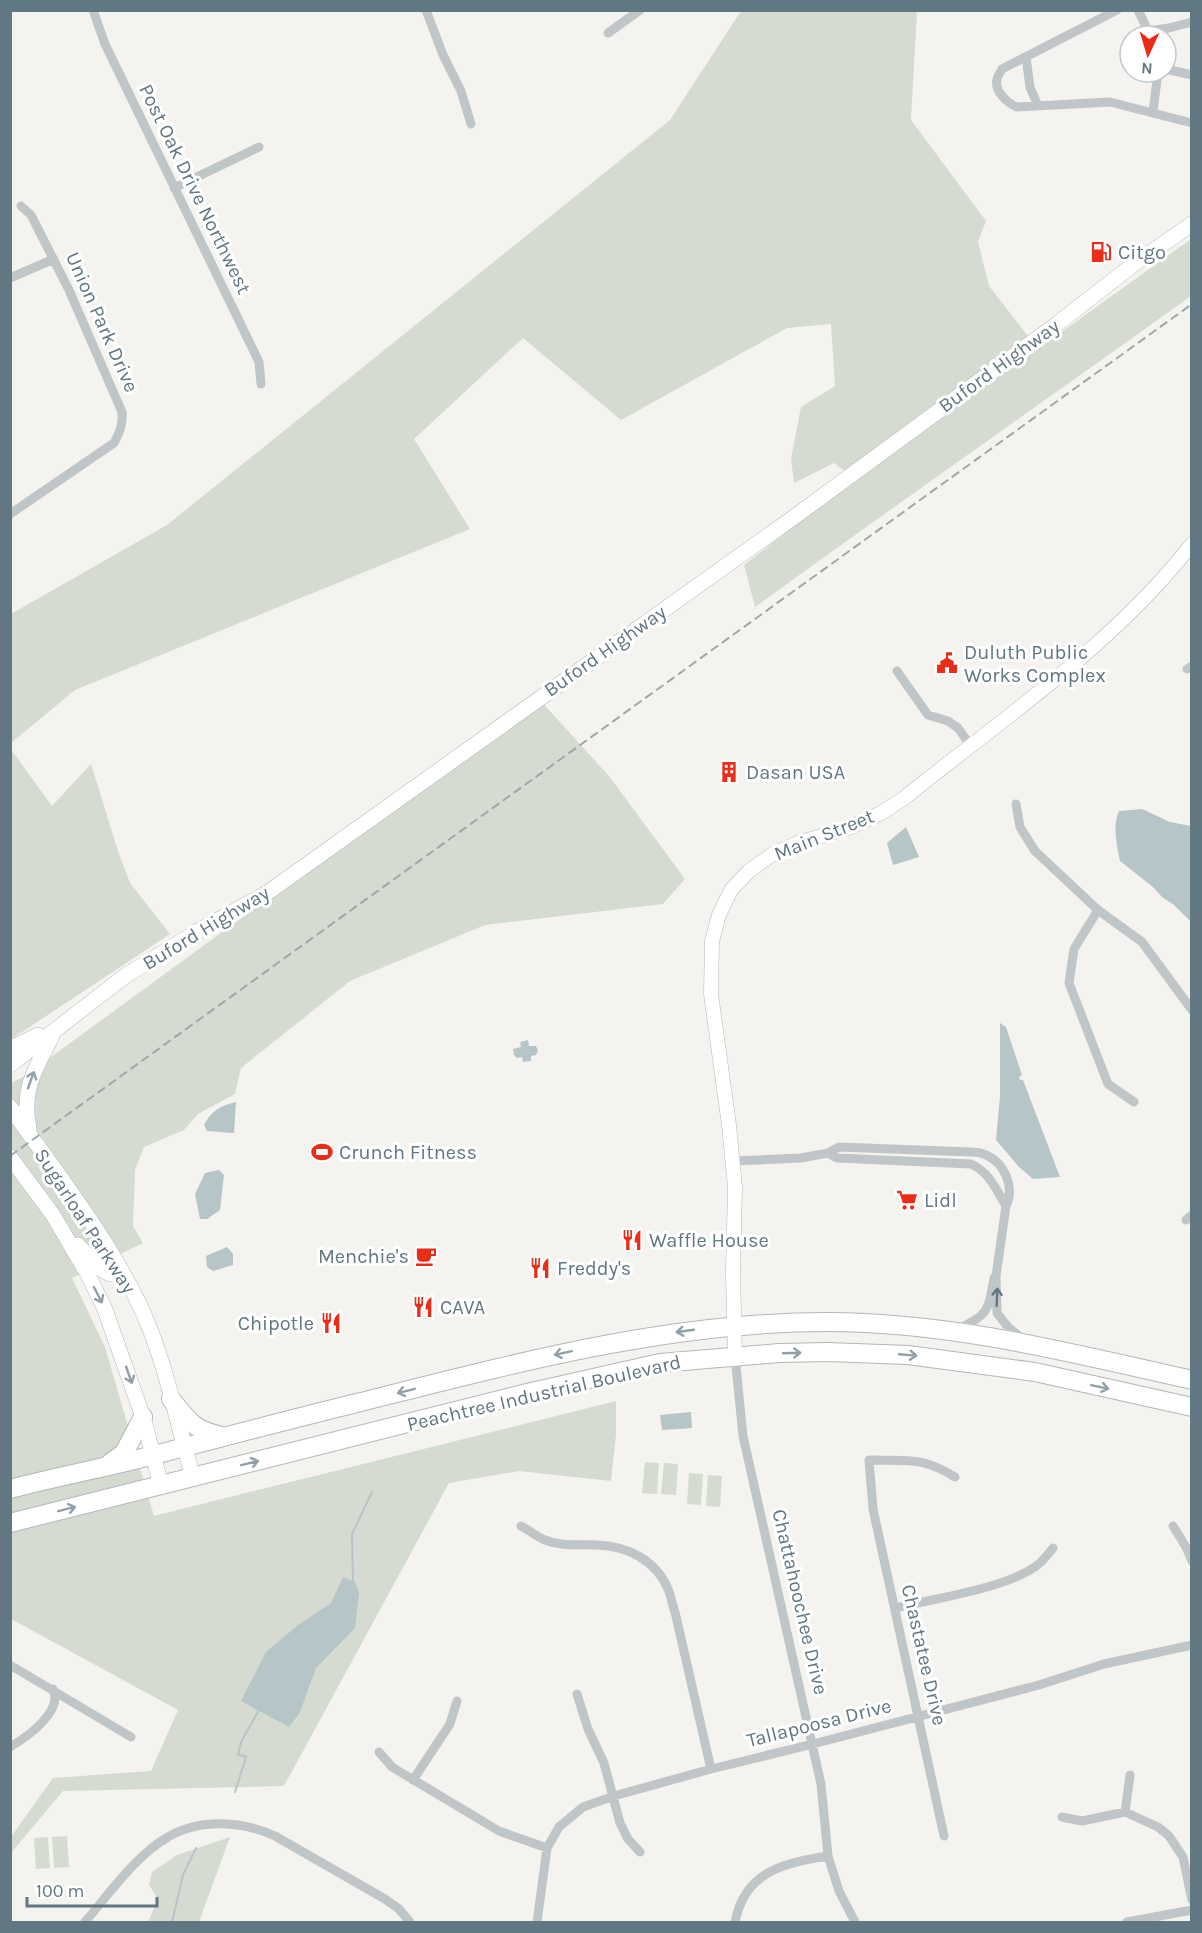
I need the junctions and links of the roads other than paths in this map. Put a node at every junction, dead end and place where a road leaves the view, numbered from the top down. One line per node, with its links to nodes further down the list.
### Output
1 (93, 10): 15 (street, Post Oak Drive Northwest)
2 (426, 10): 13 (street)
3 (640, 10): 7 (street)
4 (1117, 10): 8 (street)
5 (1138, 10): 6 (street)
6 (1145, 24)
7 (608, 33)
8 (1026, 57): 10 (street); 10 (street)
9 (1156, 84): 11 (street)
10 (1038, 106): 11 (street)
11 (1153, 112): 12 (street)
12 (1191, 123)
13 (471, 124)
14 (259, 147): 15 (street)
15 (174, 188): 20 (street, Post Oak Drive Northwest)
16 (21, 206): 18 (street, Union Park Drive)
17 (1191, 224): 28 (main road, Buford Highway)
18 (54, 259): 19 (street); 21 (street, Union Park Drive)
19 (10, 278)
20 (261, 384)
21 (10, 514)
22 (1191, 544): 24 (street, Main Street)
23 (897, 671): 24 (street)
24 (970, 745): 36 (street, Main Street)
25 (1016, 804): 26 (street)
26 (1098, 910): 27 (street); 31 (street)
27 (1191, 1010)
28 (56, 1030): 29 (main road); 30 (main road, Buford Highway); 33 (main road, one-way to 28)
29 (10, 1049)
30 (10, 1065)
31 (1134, 1102)
32 (10, 1107): 33 (main road, Sugarloaf Parkway)
33 (30, 1135): 39 (main road, Sugarloaf Parkway)
34 (828, 1153): 36 (street); 37 (street); 37 (street)
35 (10, 1157): 38 (main road, Sugarloaf Parkway)
36 (733, 1161): 41 (street, Main Street)
37 (1005, 1206): 40 (street)
38 (53, 1215): 39 (main road); 48 (main road, Sugarloaf Parkway, one-way to 48)
39 (121, 1272): 46 (main road, Sugarloaf Parkway)
40 (996, 1276): 42 (street); 43 (street, one-way to 40)
41 (734, 1325): 42 (highway, Peachtree Industrial Boulevard); 44 (street, Main Street); 49 (highway, Peachtree Industrial Boulevard, one-way to 49)
42 (952, 1333): 43 (highway, Peachtree Industrial Boulevard)
43 (1026, 1343): 45 (highway, Peachtree Industrial Boulevard)
44 (735, 1356): 47 (highway, Peachtree Industrial Boulevard, one-way to 47); 53 (highway, Peachtree Industrial Boulevard, one-way to 44); 70 (street, Chattahoochee Drive)
45 (1191, 1380)
46 (171, 1399): 49 (highway); 50 (main road, Sugarloaf Parkway)
47 (1191, 1407)
48 (143, 1417): 51 (main road, Sugarloaf Parkway); 52 (highway)
49 (224, 1437): 50 (highway, Peachtree Industrial Boulevard)
50 (184, 1447): 51 (highway, Peachtree Industrial Boulevard); 53 (main road, Sugarloaf Parkway)
51 (154, 1455): 52 (highway, Peachtree Industrial Boulevard); 55 (main road, Sugarloaf Parkway)
52 (108, 1465): 56 (highway, Peachtree Industrial Boulevard)
53 (194, 1477): 55 (highway, Peachtree Industrial Boulevard)
54 (955, 1477): 62 (street, Chastatee Drive)
55 (161, 1485): 57 (highway, Peachtree Industrial Boulevard, one-way to 55)
56 (10, 1489)
57 (10, 1523)
58 (521, 1526): 73 (street)
59 (1173, 1526): 61 (street)
60 (1053, 1548): 62 (street)
61 (1191, 1561)
62 (896, 1608): 68 (street, Chastatee Drive)
63 (1191, 1645): 68 (street, Tallapoosa Drive)
64 (10, 1665): 65 (street)
65 (53, 1689): 69 (street); 71 (street)
66 (577, 1694): 76 (street)
67 (457, 1701): 75 (street)
68 (919, 1717): 70 (street, Tallapoosa Drive); 79 (street, Chastatee Drive)
69 (131, 1737)
70 (813, 1744): 73 (street, Tallapoosa Drive); 82 (street, Chattahoochee Drive)
71 (10, 1747)
72 (379, 1752): 75 (street)
73 (711, 1769): 76 (street, Tallapoosa Drive)
74 (1130, 1775): 77 (street)
75 (413, 1780): 80 (street)
76 (614, 1796): 80 (street, Tallapoosa Drive); 81 (street)
77 (1125, 1812): 78 (street); 83 (street)
78 (1062, 1817)
79 (944, 1836)
80 (547, 1848): 87 (street, Tallapoosa Drive)
81 (640, 1852)
82 (828, 1856): 88 (street); 89 (street, Chattahoochee Drive)
83 (1191, 1900)
84 (1191, 1910): 90 (street)
85 (85, 1923): 86 (street)
86 (410, 1923)
87 (537, 1923)
88 (735, 1923)
89 (855, 1923)
90 (1127, 1923)

